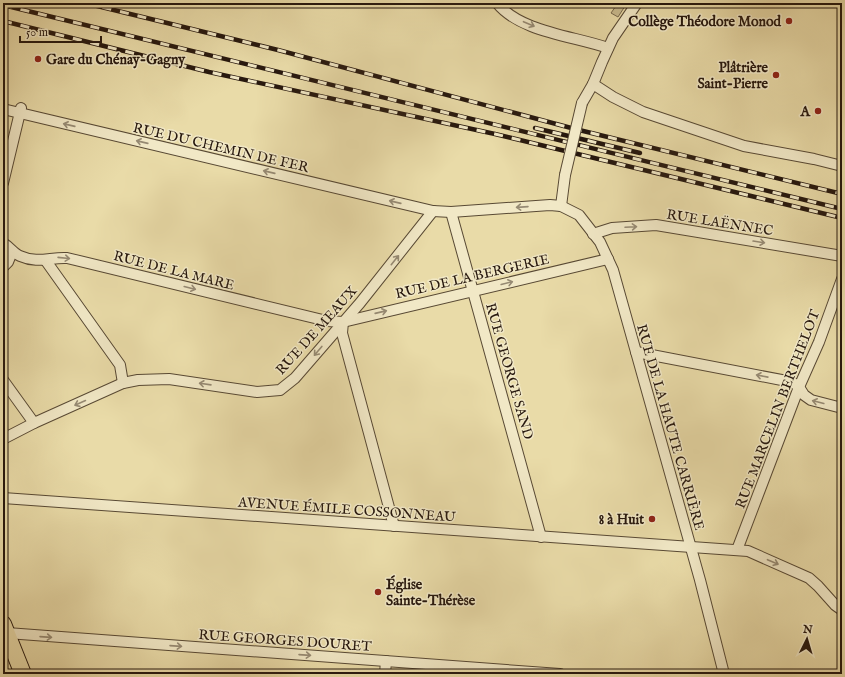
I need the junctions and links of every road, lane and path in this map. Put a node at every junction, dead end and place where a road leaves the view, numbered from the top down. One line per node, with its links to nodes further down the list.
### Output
1 (497, 3): 3 (street, one-way to 3)
2 (637, 3): 3 (street)
3 (608, 48): 4 (street)
4 (593, 84): 7 (street); 9 (street, bridge)
5 (3, 109): 6 (street, RUE DU CHEMIN DE FER)
6 (21, 111): 8 (street); 10 (street, RUE DU CHEMIN DE FER, one-way to 6)
7 (842, 166)
8 (3, 183)
9 (561, 206): 11 (street, one-way to 11); 12 (street, RUE DE LA HAUTE CARRIÈRE)
10 (433, 211): 11 (street); 21 (street, RUE DE MEAUX, one-way to 10)
11 (451, 212): 20 (street, RUE GEORGE SAND)
12 (593, 234): 15 (street, RUE LAËNNEC, one-way to 15); 16 (street, RUE DE LA HAUTE CARRIÈRE)
13 (3, 243): 14 (street, RUE DE LA MARE)
14 (12, 252): 17 (street, RUE DE LA MARE); 18 (street)
15 (842, 256)
16 (608, 259): 20 (street, RUE DE LA BERGERIE, one-way to 16); 22 (street, RUE DE LA HAUTE CARRIÈRE)
17 (46, 260): 21 (street, RUE DE LA MARE, one-way to 21); 24 (street)
18 (3, 267)
19 (842, 279): 25 (street, RUE MARCELIN BERTHELOT)
20 (473, 291): 21 (street, RUE DE LA BERGERIE, one-way to 20); 31 (street, RUE GEORGE SAND)
21 (343, 322): 24 (street, RUE DE MEAUX, one-way to 24); 30 (street)
22 (636, 352): 25 (street, one-way to 22); 32 (street, RUE DE LA HAUTE CARRIÈRE)
23 (3, 380): 27 (street)
24 (123, 383): 27 (street, RUE DE MEAUX, one-way to 27)
25 (799, 387): 26 (street, one-way to 25); 33 (street, RUE MARCELIN BERTHELOT)
26 (842, 408)
27 (34, 423): 28 (street, RUE DE MEAUX)
28 (3, 439)
29 (3, 498): 30 (street, AVENUE ÉMILE COSSONNEAU)
30 (394, 526): 31 (street, AVENUE ÉMILE COSSONNEAU)
31 (541, 537): 32 (street, AVENUE ÉMILE COSSONNEAU)
32 (690, 547): 33 (street, AVENUE ÉMILE COSSONNEAU); 40 (street, RUE DE LA HAUTE CARRIÈRE)
33 (737, 550): 34 (street, AVENUE ÉMILE COSSONNEAU, one-way to 34)
34 (842, 610)
35 (4, 627): 36 (street, RUE GEORGES DOURET, one-way to 36); 37 (main road)
36 (386, 661): 38 (street); 39 (street, RUE GEORGES DOURET)
37 (23, 674)
38 (385, 674)
39 (560, 674)
40 (724, 674)

